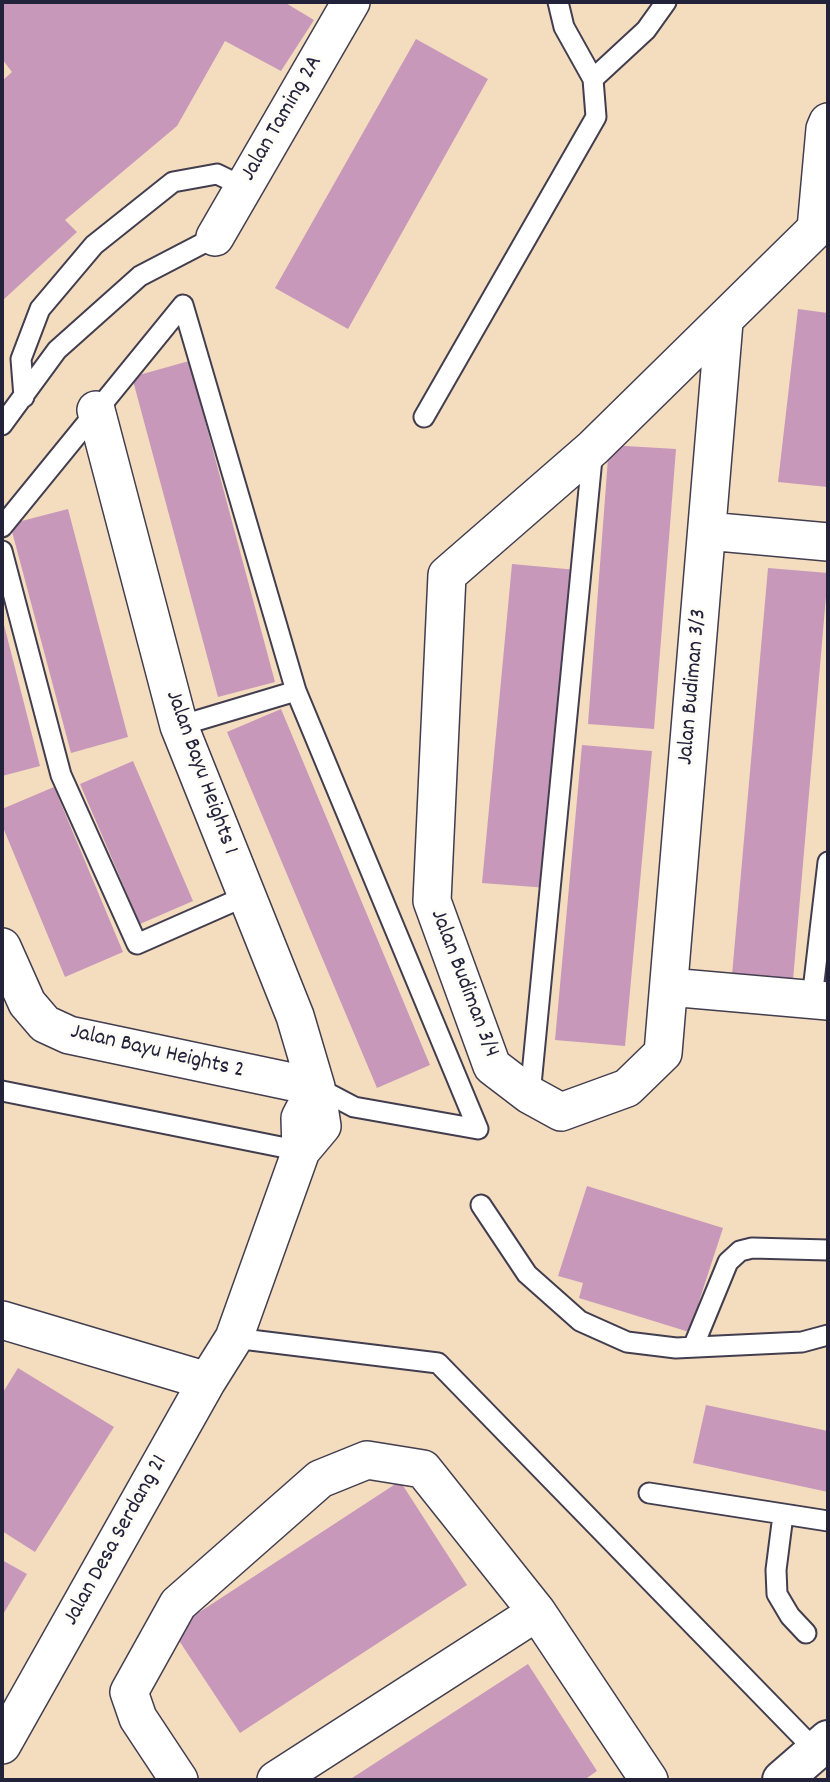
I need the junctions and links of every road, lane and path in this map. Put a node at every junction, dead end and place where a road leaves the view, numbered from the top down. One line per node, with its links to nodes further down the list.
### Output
1 (351, 2): 6 (street, Jalan Taming 2A)
2 (558, 2): 4 (lane)
3 (666, 2): 4 (lane)
4 (593, 79): 11 (lane)
5 (828, 122): 8 (street)
6 (244, 187): 7 (street, Jalan Taming 2A); 9 (lane)
7 (215, 237): 9 (lane)
8 (724, 322): 13 (street); 15 (street, Jalan Budiman 3/3)
9 (24, 397): 12 (lane)
10 (96, 410): 14 (lane); 18 (lane); 19 (street, Jalan Bayu Heights 1)
11 (424, 417)
12 (2, 425)
13 (593, 449): 28 (lane); 28 (street, Jalan Budiman 3/4)
14 (2, 527)
15 (707, 531): 16 (street); 23 (street, Jalan Budiman 3/3)
16 (828, 542)
17 (2, 551): 21 (lane)
18 (296, 691): 19 (lane); 26 (lane)
19 (179, 726): 21 (street, Jalan Bayu Heights 1)
20 (828, 862): 24 (lane)
21 (246, 896): 26 (street, Jalan Bayu Heights 1)
22 (2, 947): 26 (street, Jalan Bayu Heights 2)
23 (669, 987): 24 (street); 25 (street, Jalan Budiman 3/3)
24 (820, 1000)
25 (663, 1053): 28 (street, Jalan Budiman 3/4)
26 (316, 1087): 29 (street, Jalan Bayu Heights 1)
27 (2, 1091): 29 (lane)
28 (530, 1095)
29 (301, 1151): 34 (street, Jalan Desa Serdang 21)
30 (481, 1205): 35 (lane)
31 (828, 1250): 35 (lane)
32 (2, 1320): 36 (street)
33 (828, 1335): 35 (lane)
34 (234, 1338): 36 (street, Jalan Desa Serdang 21); 43 (lane)
35 (693, 1347)
36 (207, 1381): 42 (street, Jalan Desa Serdang 21)
37 (649, 1493): 38 (lane)
38 (783, 1515): 39 (lane); 41 (lane)
39 (828, 1521)
40 (537, 1612): 44 (street); 45 (street); 46 (street)
41 (806, 1633)
42 (2, 1745)
43 (821, 1745): 47 (street)
44 (179, 1780)
45 (276, 1780)
46 (649, 1780)
47 (782, 1780)

